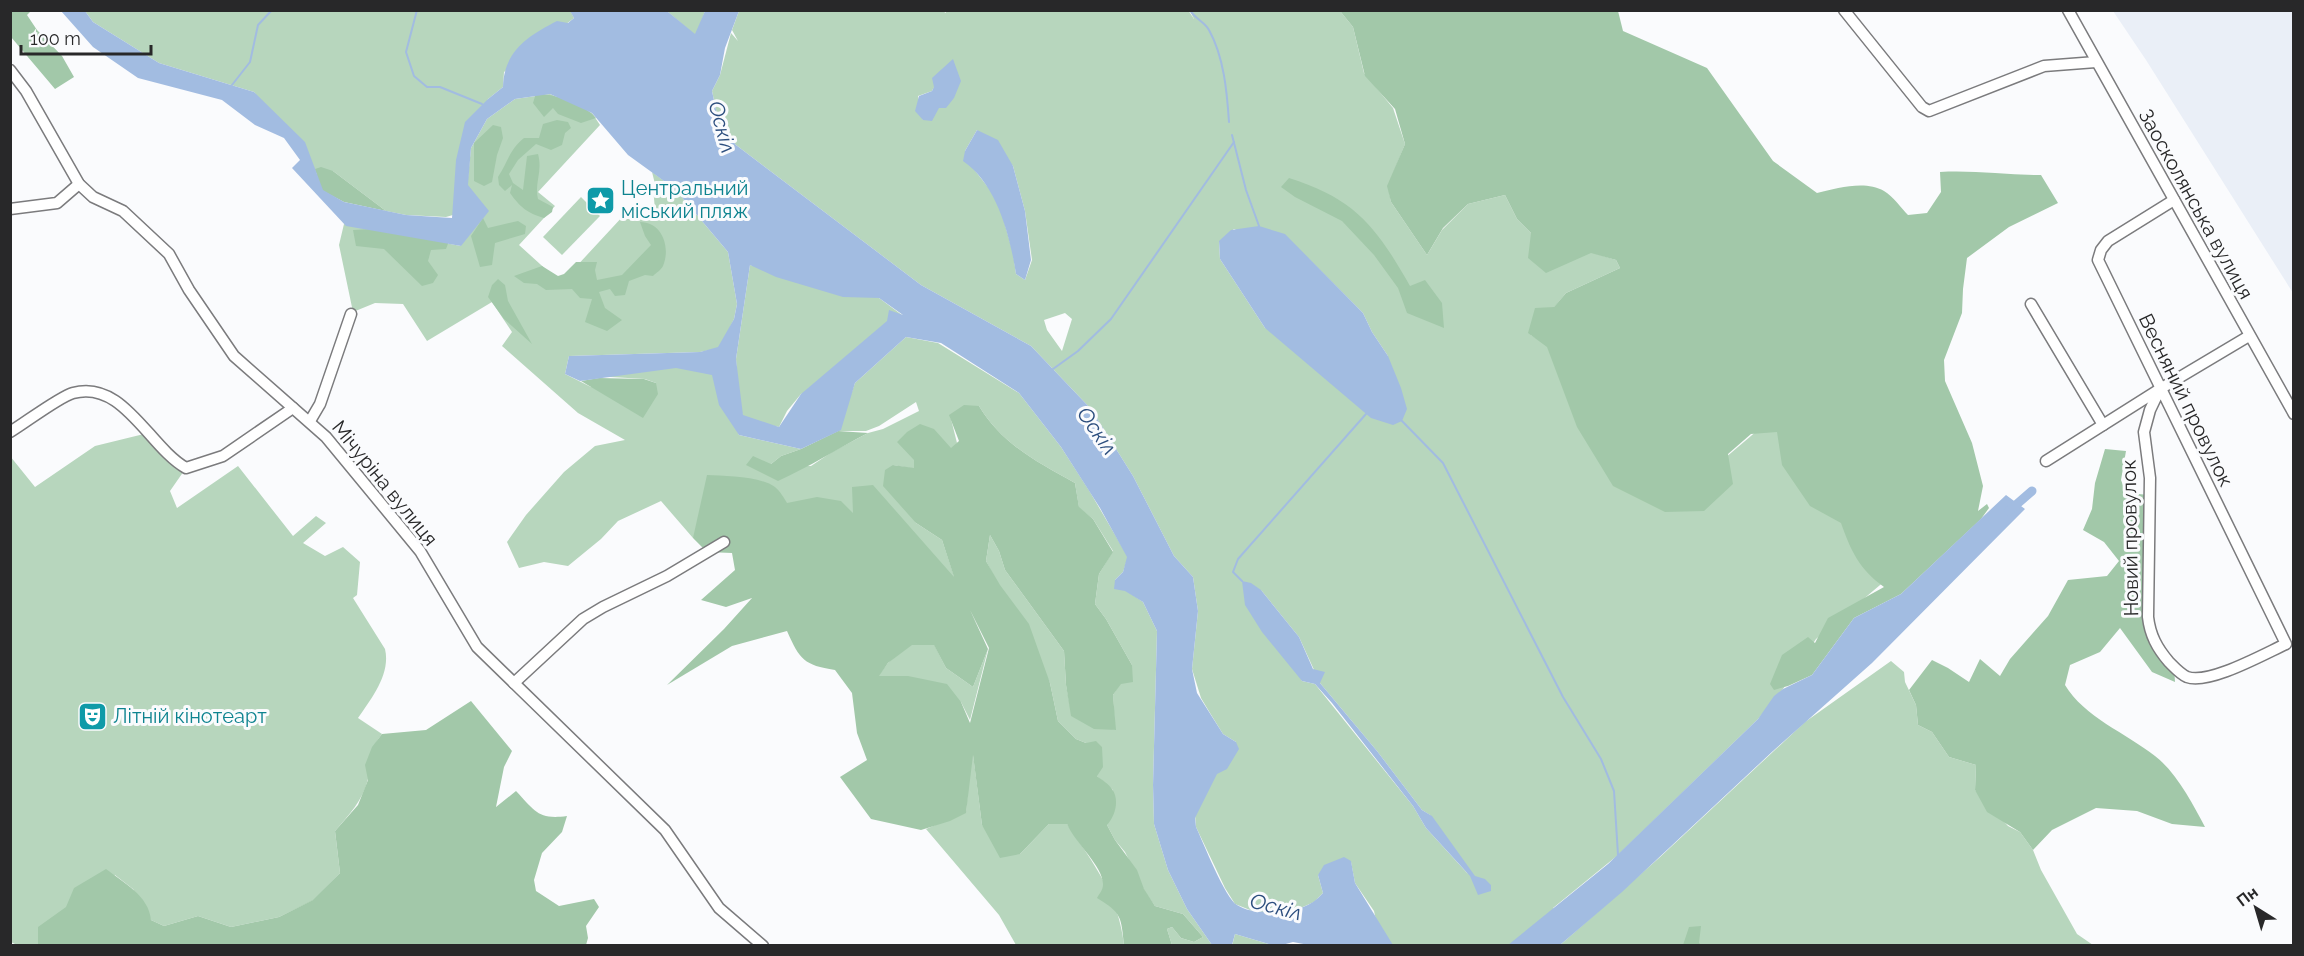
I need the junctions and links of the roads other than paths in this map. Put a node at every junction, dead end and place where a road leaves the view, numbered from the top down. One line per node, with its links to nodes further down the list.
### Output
1 (1844, 10): 3 (street)
2 (2068, 10): 3 (street, Заосколянська вулиця)
3 (2096, 62): 6 (street, Заосколянська вулиця)
4 (10, 70): 5 (street, Мічуріна вулиця)
5 (80, 184): 7 (street); 12 (street, Мічуріна вулиця)
6 (2174, 200): 10 (street, Заосколянська вулиця); 11 (street, Весняний провулок)
7 (10, 208)
8 (2031, 304): 15 (street)
9 (351, 314): 14 (street)
10 (2249, 336): 11 (street); 13 (street, Заосколянська вулиця)
11 (2160, 389): 15 (street); 19 (street, Весняний провулок); 19 (street, Новий провулок)
12 (293, 408): 14 (street, Мічуріна вулиця); 16 (street)
13 (2294, 414)
14 (310, 421): 20 (street, Мічуріна вулиця)
15 (2103, 425): 17 (street)
16 (10, 432)
17 (2046, 461)
18 (724, 542): 20 (street)
19 (2286, 644)
20 (514, 683): 21 (street, Мічуріна вулиця)
21 (763, 945)

